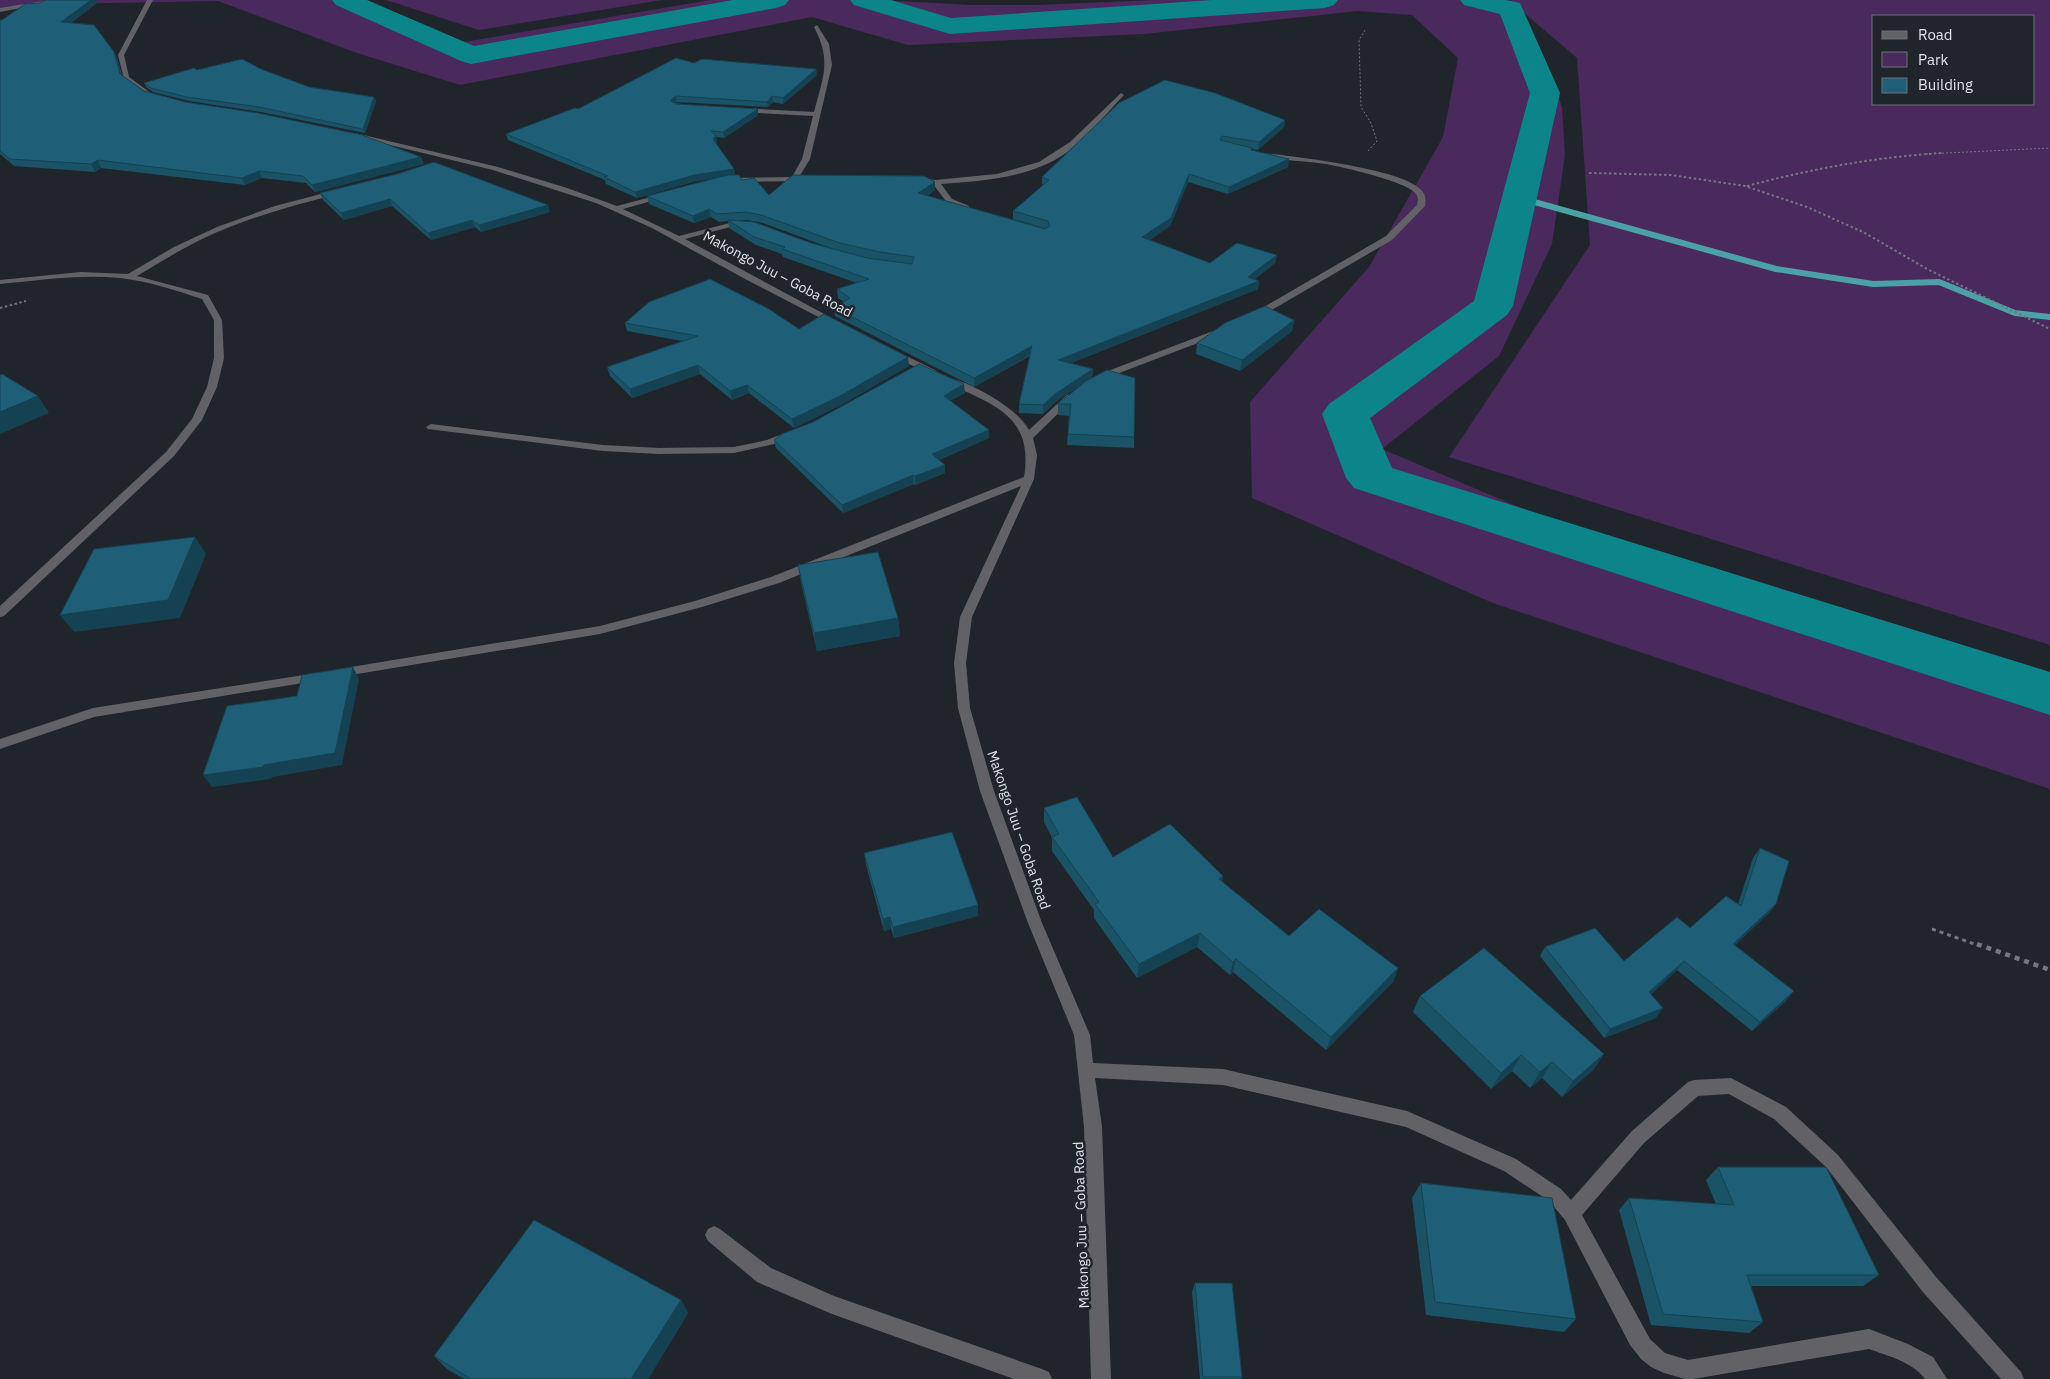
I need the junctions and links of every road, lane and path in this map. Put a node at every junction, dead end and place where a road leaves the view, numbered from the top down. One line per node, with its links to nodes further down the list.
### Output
1 (59, 0): 3 (street)
2 (150, 0): 7 (street)
3 (0, 10)
4 (817, 27): 9 (street)
5 (1364, 30): 15 (path)
6 (1120, 95): 21 (street)
7 (174, 101)
8 (734, 109): 9 (street)
9 (818, 114): 17 (street)
10 (341, 132): 13 (street, Makongo Juu – Goba Road)
11 (2050, 148): 22 (path)
12 (1256, 154): 15 (street)
13 (456, 158): 14 (street); 25 (street, Makongo Juu – Goba Road)
14 (439, 163)
15 (1347, 166): 31 (street)
16 (1590, 173): 22 (path)
17 (794, 179): 18 (street); 20 (street)
18 (812, 179)
19 (906, 180): 21 (street)
20 (714, 182)
21 (936, 182): 26 (street)
22 (1745, 186): 33 (path)
23 (343, 190): 29 (street)
24 (671, 192): 25 (street)
25 (615, 208): 28 (street, Makongo Juu – Goba Road)
26 (973, 211)
27 (756, 226): 28 (street)
28 (679, 238): 34 (street, Makongo Juu – Goba Road)
29 (128, 278): 30 (street); 42 (street)
30 (0, 282)
31 (1247, 320)
32 (1230, 327): 36 (street)
33 (2050, 329)
34 (851, 330)
35 (886, 348): 40 (street, Makongo Juu – Goba Road)
36 (1089, 385)
37 (1074, 394): 40 (street)
38 (431, 427): 39 (street)
39 (802, 430)
40 (1028, 436): 41 (street, Makongo Juu – Goba Road)
41 (1029, 479): 43 (street); 46 (street, Makongo Juu – Goba Road)
42 (0, 613)
43 (0, 744)
44 (1932, 929): 45 (path)
45 (2050, 970)
46 (1086, 1070): 47 (street); 50 (street, Makongo Juu – Goba Road)
47 (1571, 1214): 51 (street); 52 (street)
48 (714, 1235): 49 (street)
49 (1042, 1379)
50 (1101, 1379)
51 (1937, 1379)
52 (2014, 1379)

